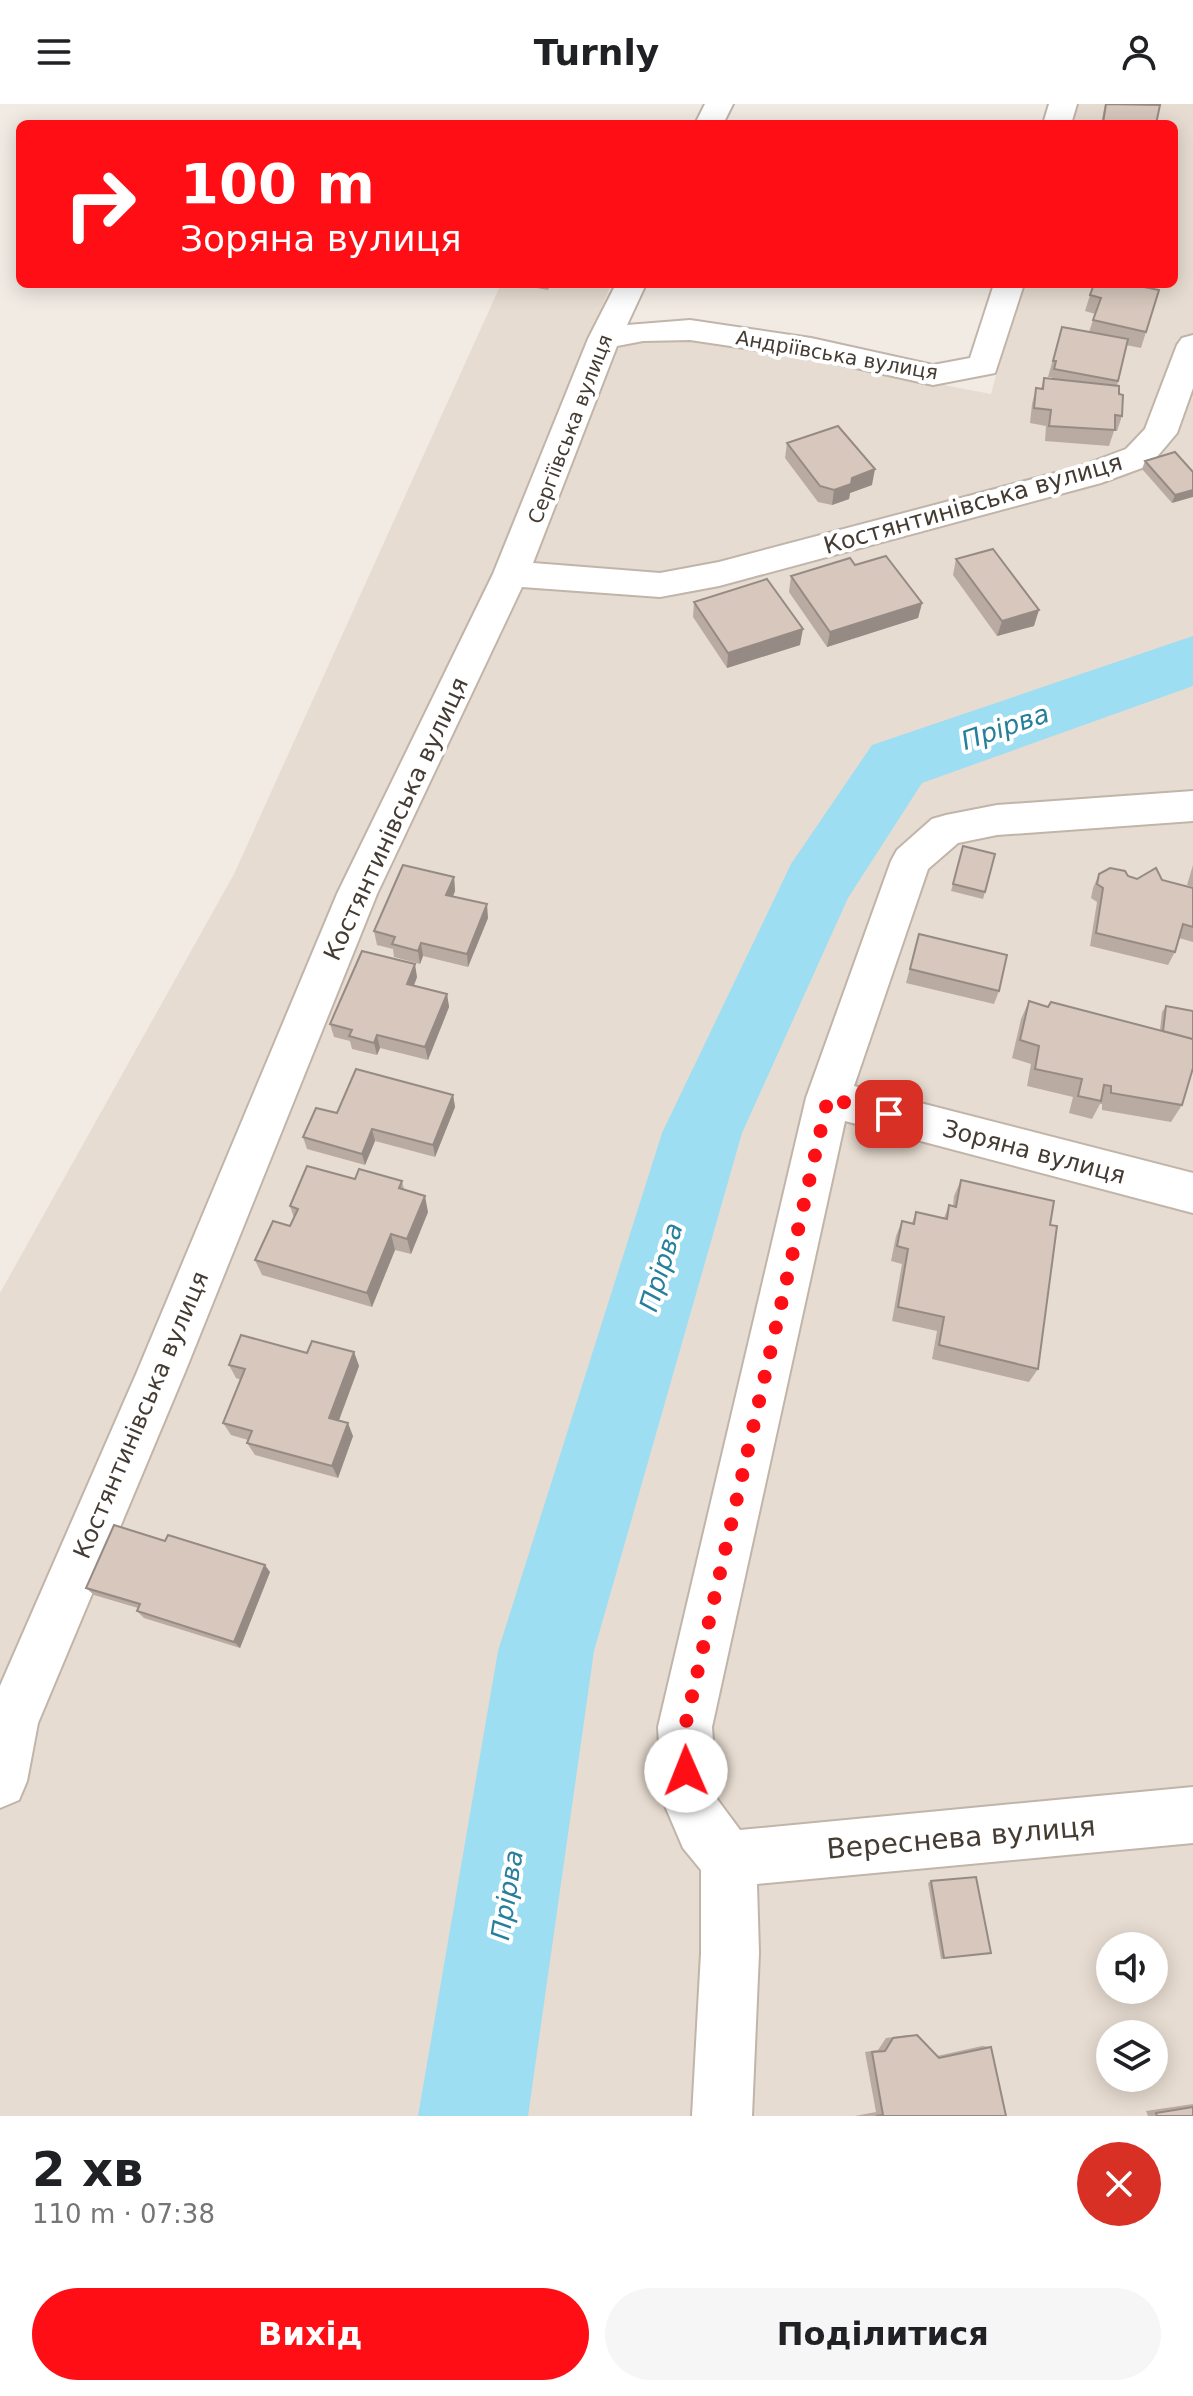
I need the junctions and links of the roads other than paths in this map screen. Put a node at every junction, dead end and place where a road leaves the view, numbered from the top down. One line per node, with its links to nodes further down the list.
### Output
1 (629, 288): 3 (street, Сергіївська вулиця)
2 (1008, 288): 3 (street, Андріївська вулиця)
3 (604, 339): 5 (street, Сергіївська вулиця)
4 (1193, 345): 5 (street, Костянтинівська вулиця)
5 (511, 574): 9 (street, Костянтинівська вулиця)
6 (1193, 806): 7 (street)
7 (828, 1098): 8 (street, Зоряна вулиця); 12 (street)
8 (1193, 1193)
9 (6, 1722): 10 (street, Костянтинівська вулиця)
10 (0, 1781)
11 (1193, 1815): 12 (street, Вереснева вулиця)
12 (729, 1859): 13 (street)
13 (722, 2116)

